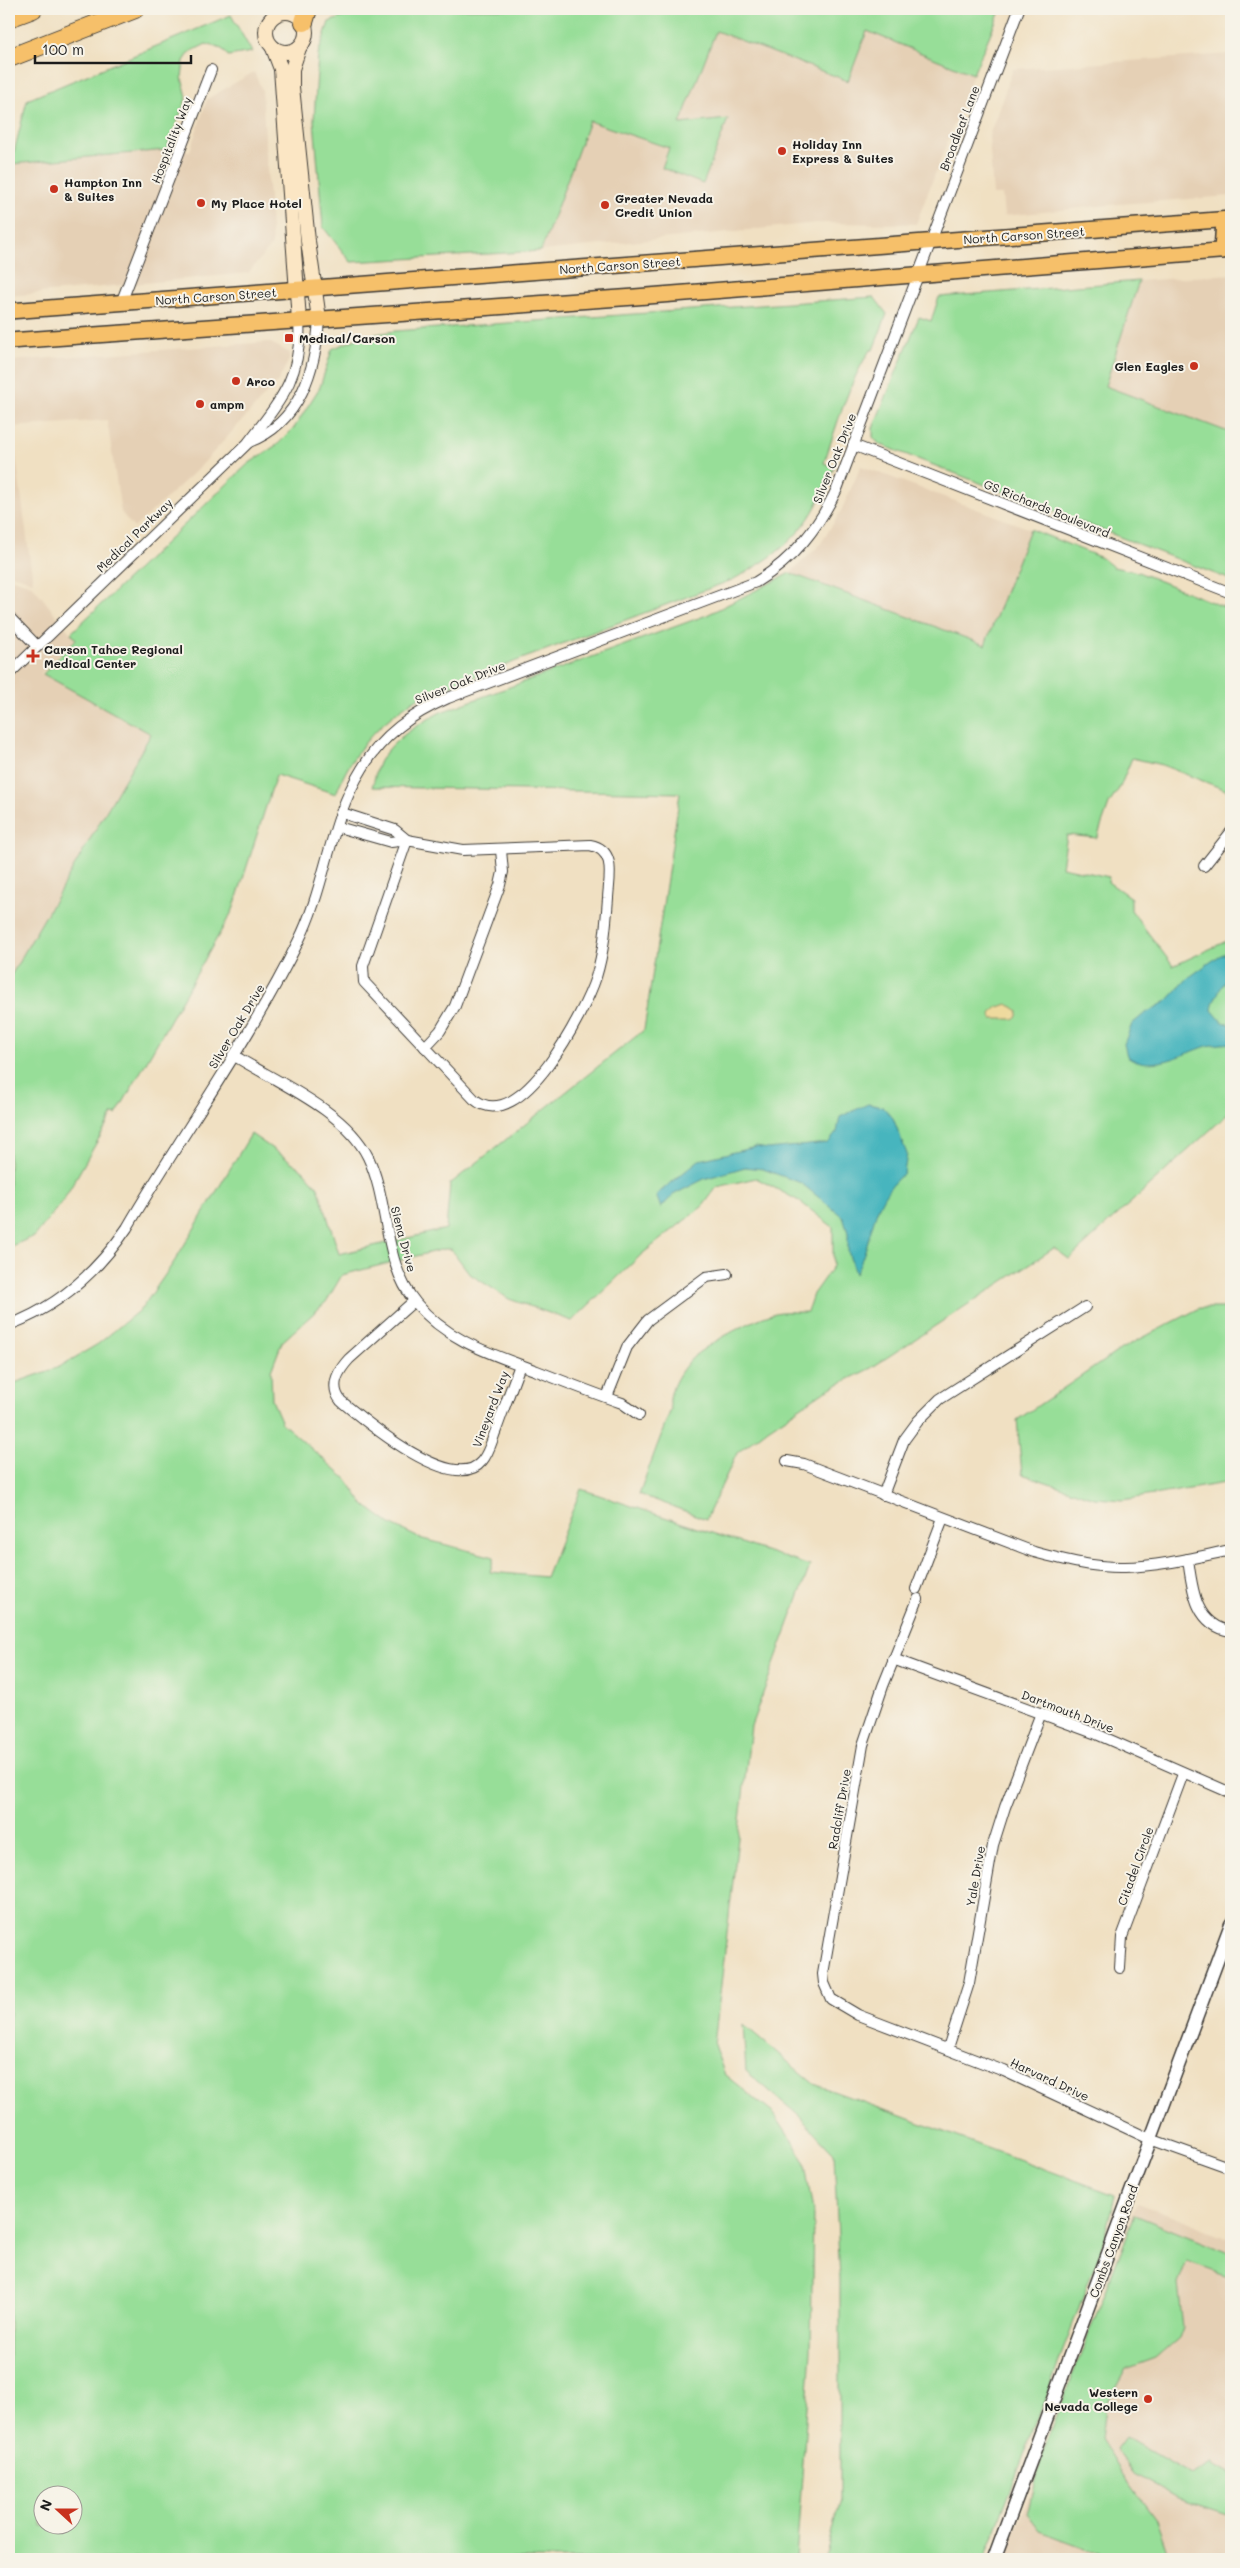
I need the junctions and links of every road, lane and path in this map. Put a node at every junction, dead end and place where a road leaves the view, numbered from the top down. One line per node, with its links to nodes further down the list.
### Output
1 (33, 9): 6 (highway)
2 (135, 9): 9 (highway)
3 (1019, 9): 12 (street, Broadleaf Lane)
4 (275, 12): 5 (main road); 7 (main road)
5 (302, 14): 8 (main road)
6 (9, 18)
7 (273, 48): 8 (main road); 17 (main road)
8 (299, 48): 16 (main road)
9 (9, 58)
10 (211, 70): 18 (street, Hospitality Way)
11 (1228, 220): 12 (main road, North Carson Street); 13 (main road)
12 (930, 242): 14 (street, Broadleaf Lane); 16 (main road, North Carson Street)
13 (1227, 251): 15 (main road)
14 (924, 257): 15 (street, Silver Oak Drive)
15 (918, 274): 20 (main road); 24 (street, Silver Oak Drive)
16 (315, 289): 17 (main road, North Carson Street); 20 (main road)
17 (297, 291): 18 (main road, North Carson Street); 21 (main road)
18 (121, 303): 19 (main road, North Carson Street)
19 (9, 311)
20 (319, 319): 21 (main road); 23 (street, Medical Parkway)
21 (299, 320): 22 (main road); 23 (street, Medical Parkway)
22 (9, 341)
23 (248, 442): 27 (street, Medical Parkway)
24 (854, 445): 25 (street, GS Richards Boulevard); 29 (street, Silver Oak Drive)
25 (1231, 593)
26 (9, 617): 27 (street)
27 (37, 646): 28 (street, Medical Parkway)
28 (9, 674)
29 (342, 813): 30 (street, Silver Oak Drive); 32 (street)
30 (338, 826): 32 (street); 36 (street, Silver Oak Drive)
31 (1231, 832): 34 (street)
32 (407, 840): 33 (street); 35 (street)
33 (502, 850): 35 (street); 35 (street)
34 (1204, 866)
35 (425, 1047)
36 (233, 1056): 38 (street, Siena Drive); 40 (street, Silver Oak Drive)
37 (726, 1274): 42 (street)
38 (414, 1301): 41 (street, Siena Drive); 41 (street, Vineyard Way)
39 (1085, 1307): 45 (street)
40 (9, 1325)
41 (520, 1365): 42 (street, Siena Drive)
42 (607, 1397): 43 (street, Siena Drive)
43 (639, 1415)
44 (787, 1461): 45 (street)
45 (883, 1495): 46 (street)
46 (944, 1518): 48 (street); 50 (street, Radcliff Drive)
47 (1231, 1550): 48 (street)
48 (1188, 1559): 49 (street)
49 (1231, 1632)
50 (894, 1659): 51 (street, Dartmouth Drive); 57 (street, Radcliff Drive)
51 (1041, 1713): 52 (street, Dartmouth Drive); 58 (street, Yale Drive)
52 (1183, 1774): 53 (street, Dartmouth Drive); 56 (street, Citadel Circle)
53 (1231, 1793)
54 (1231, 1924): 55 (street, Combs Canyon Road)
55 (1226, 1951): 59 (street, Combs Canyon Road)
56 (1120, 1968)
57 (858, 2015): 58 (street, Harvard Drive)
58 (948, 2048): 59 (street, Harvard Drive)
59 (1150, 2139): 60 (street, Harvard Drive); 61 (street, Combs Canyon Road)
60 (1231, 2168)
61 (994, 2559)

